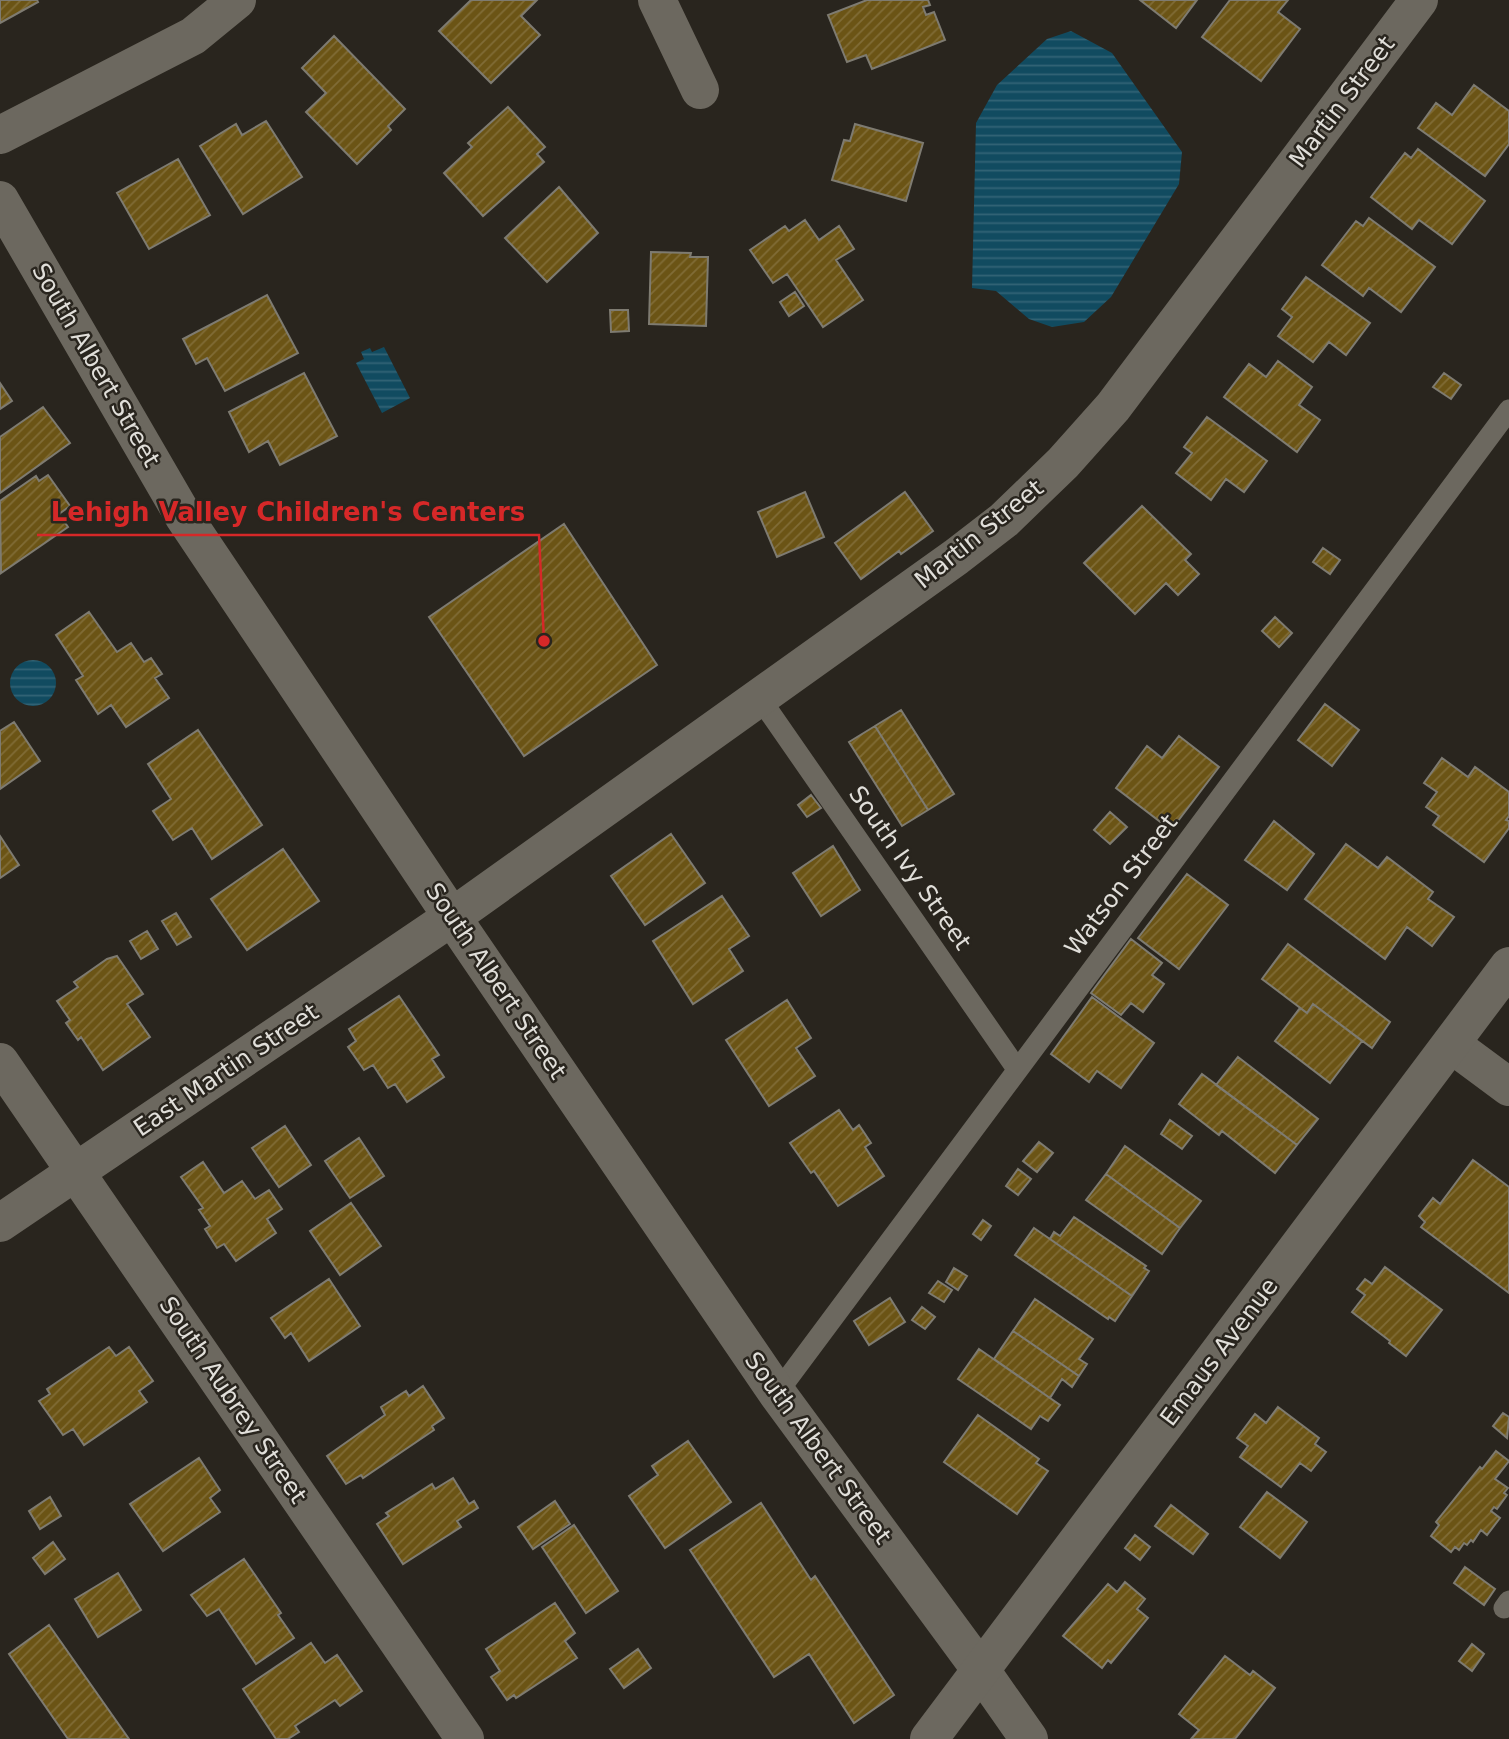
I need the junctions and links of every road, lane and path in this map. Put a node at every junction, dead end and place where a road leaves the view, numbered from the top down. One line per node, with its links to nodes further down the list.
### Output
1 (237, 0): 5 (street)
2 (657, 0): 4 (street)
3 (1419, 0): 8 (street, Martin Street)
4 (700, 90)
5 (0, 135)
6 (0, 200): 9 (street, South Albert Street)
7 (1509, 410): 13 (lane, Watson Street)
8 (759, 698): 9 (street, Martin Street); 13 (lane, South Ivy Street)
9 (452, 917): 15 (street, East Martin Street); 17 (street, South Albert Street)
10 (1509, 966): 11 (street, Emaus Avenue)
11 (1451, 1044): 14 (street); 18 (street, Emaus Avenue)
12 (0, 1062): 15 (street, South Aubrey Street)
13 (1017, 1069): 17 (lane, Watson Street)
14 (1509, 1087)
15 (76, 1171): 16 (street, East Martin Street); 19 (street, South Aubrey Street)
16 (0, 1223)
17 (776, 1393): 18 (street, South Albert Street)
18 (980, 1669): 20 (street, Emaus Avenue); 21 (street, South Albert Street)
19 (465, 1739)
20 (929, 1739)
21 (1029, 1739)

